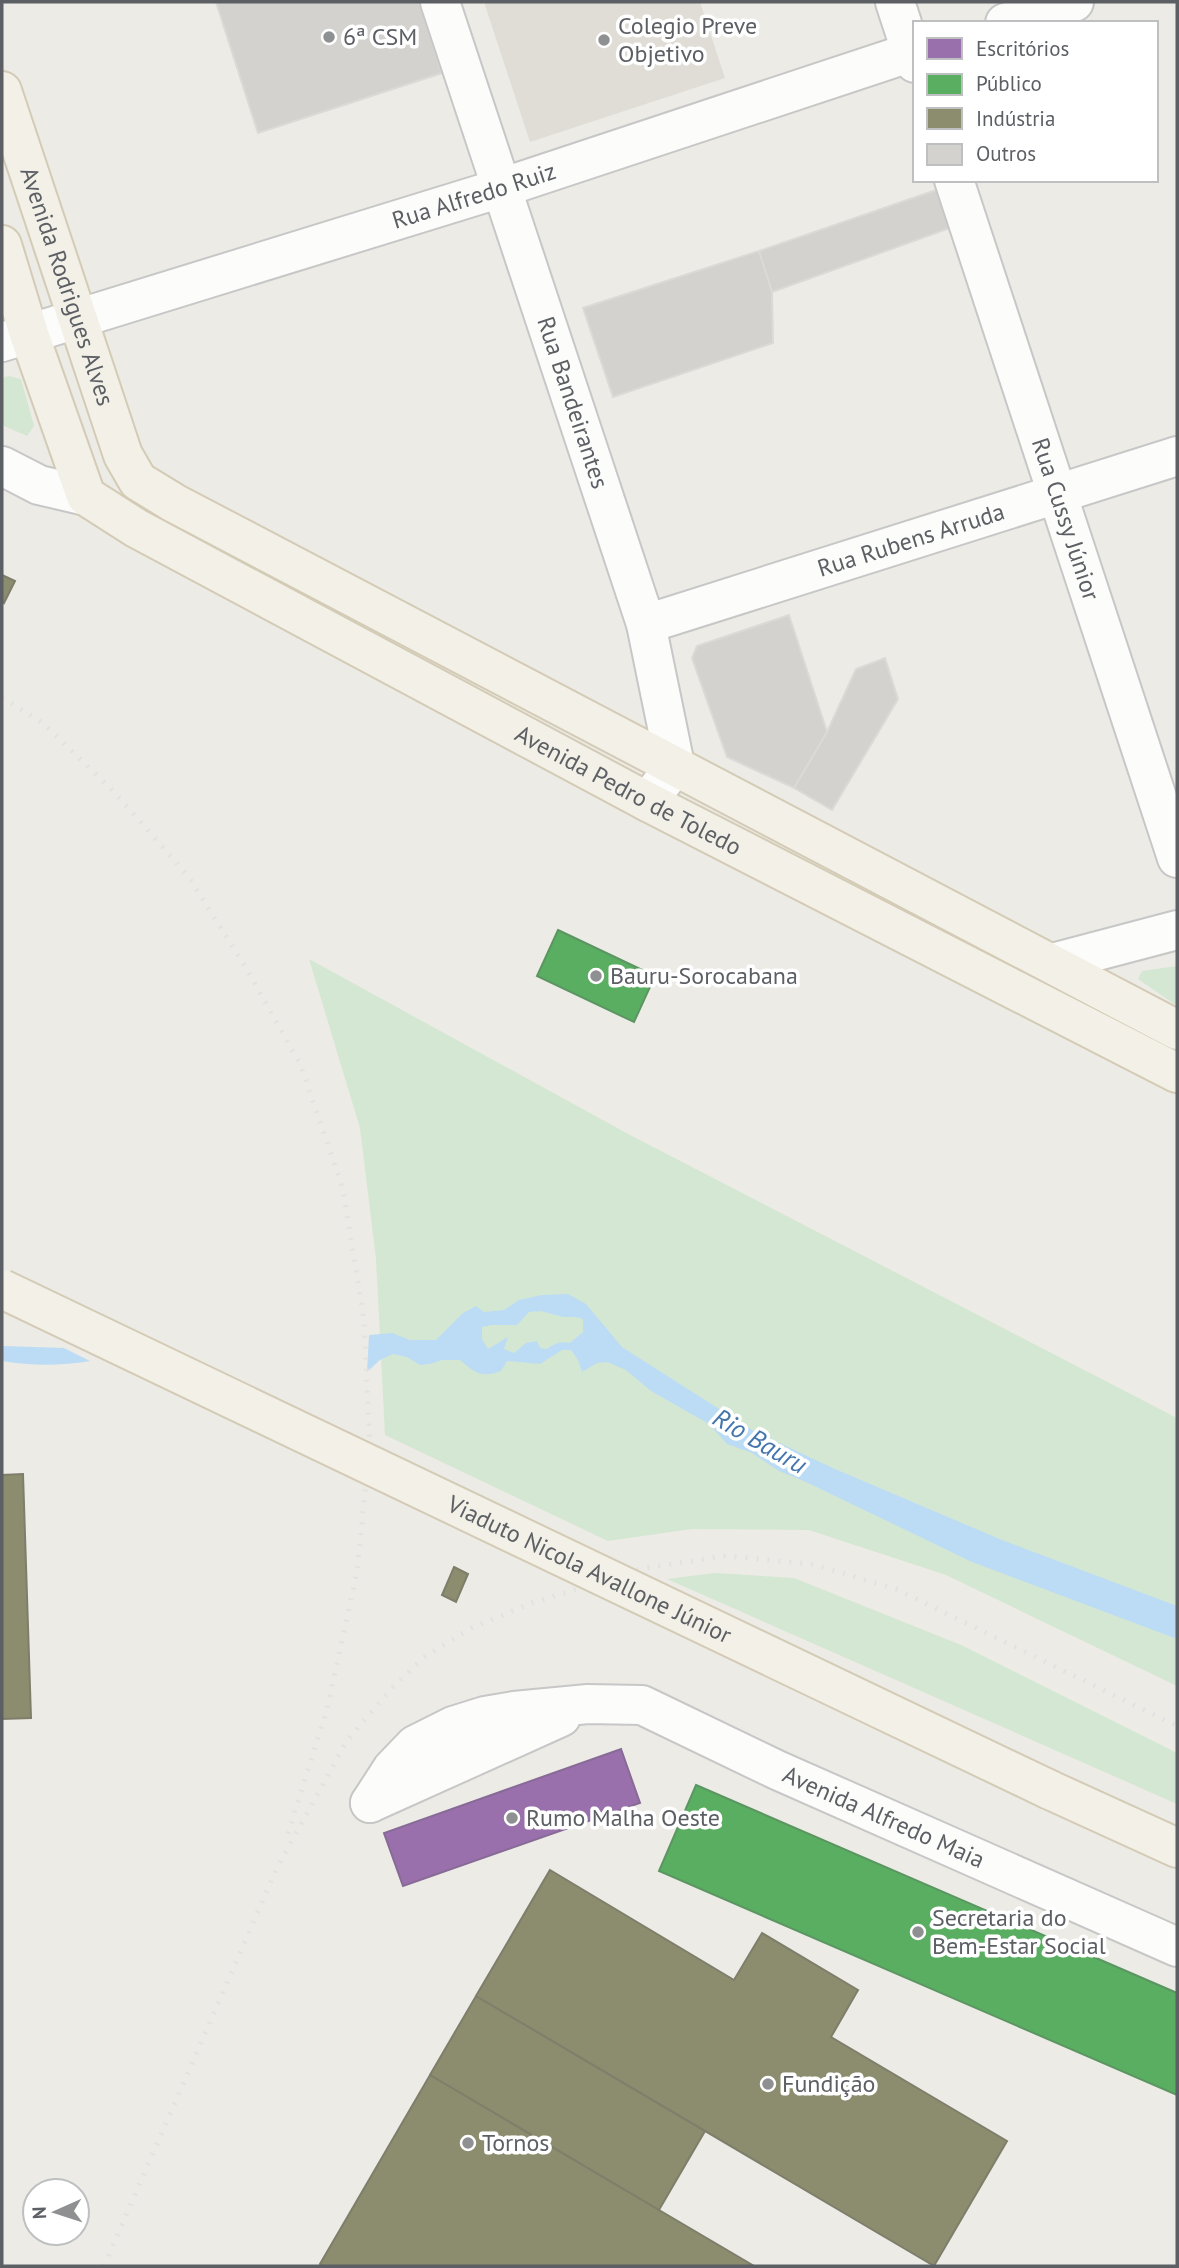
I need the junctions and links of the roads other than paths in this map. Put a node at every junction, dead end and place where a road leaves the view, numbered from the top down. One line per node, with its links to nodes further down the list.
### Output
1 (440, 2): 9 (street, Rua Bandeirantes)
2 (895, 2): 5 (street)
3 (1074, 2): 4 (street)
4 (1012, 21)
5 (913, 52)
6 (913, 55): 9 (street, Rua Alfredo Ruiz)
7 (2, 91): 11 (main road, Avenida Rodrigues Alves)
8 (955, 182): 16 (street, Rua Cussy Júnior)
9 (501, 188): 11 (street, Rua Alfredo Ruiz); 18 (street, Rua Bandeirantes)
10 (2, 245): 12 (main road, Avenida Rodrigues Alves)
11 (78, 317): 12 (street, Rua Alfredo Ruiz); 15 (main road, Avenida Rodrigues Alves)
12 (15, 338): 17 (main road, Avenida Rodrigues Alves)
13 (1177, 457): 16 (street, Rua Rubens Arruda)
14 (2, 466): 17 (street)
15 (138, 481): 19 (main road, Avenida Pedro de Toledo)
16 (1058, 494): 18 (street, Rua Rubens Arruda); 21 (street, Rua Cussy Júnior)
17 (86, 495): 20 (main road, Avenida Pedro de Toledo)
18 (646, 624): 19 (street, Rua Bandeirantes)
19 (675, 765): 20 (street); 23 (main road, Avenida Pedro de Toledo)
20 (648, 802): 25 (main road, Avenida Pedro de Toledo)
21 (1177, 858)
22 (1177, 930): 23 (street)
23 (1052, 963): 24 (main road, Avenida Pedro de Toledo)
24 (1177, 1030)
25 (1177, 1073)
26 (2, 1289): 28 (main road, Viaduto Nicola Avallone Júnior, bridge)
27 (588, 1704): 27 (street, Avenida Alfredo Maia); 29 (street, Avenida Alfredo Maia)
28 (1177, 1849)
29 (1177, 1947)

